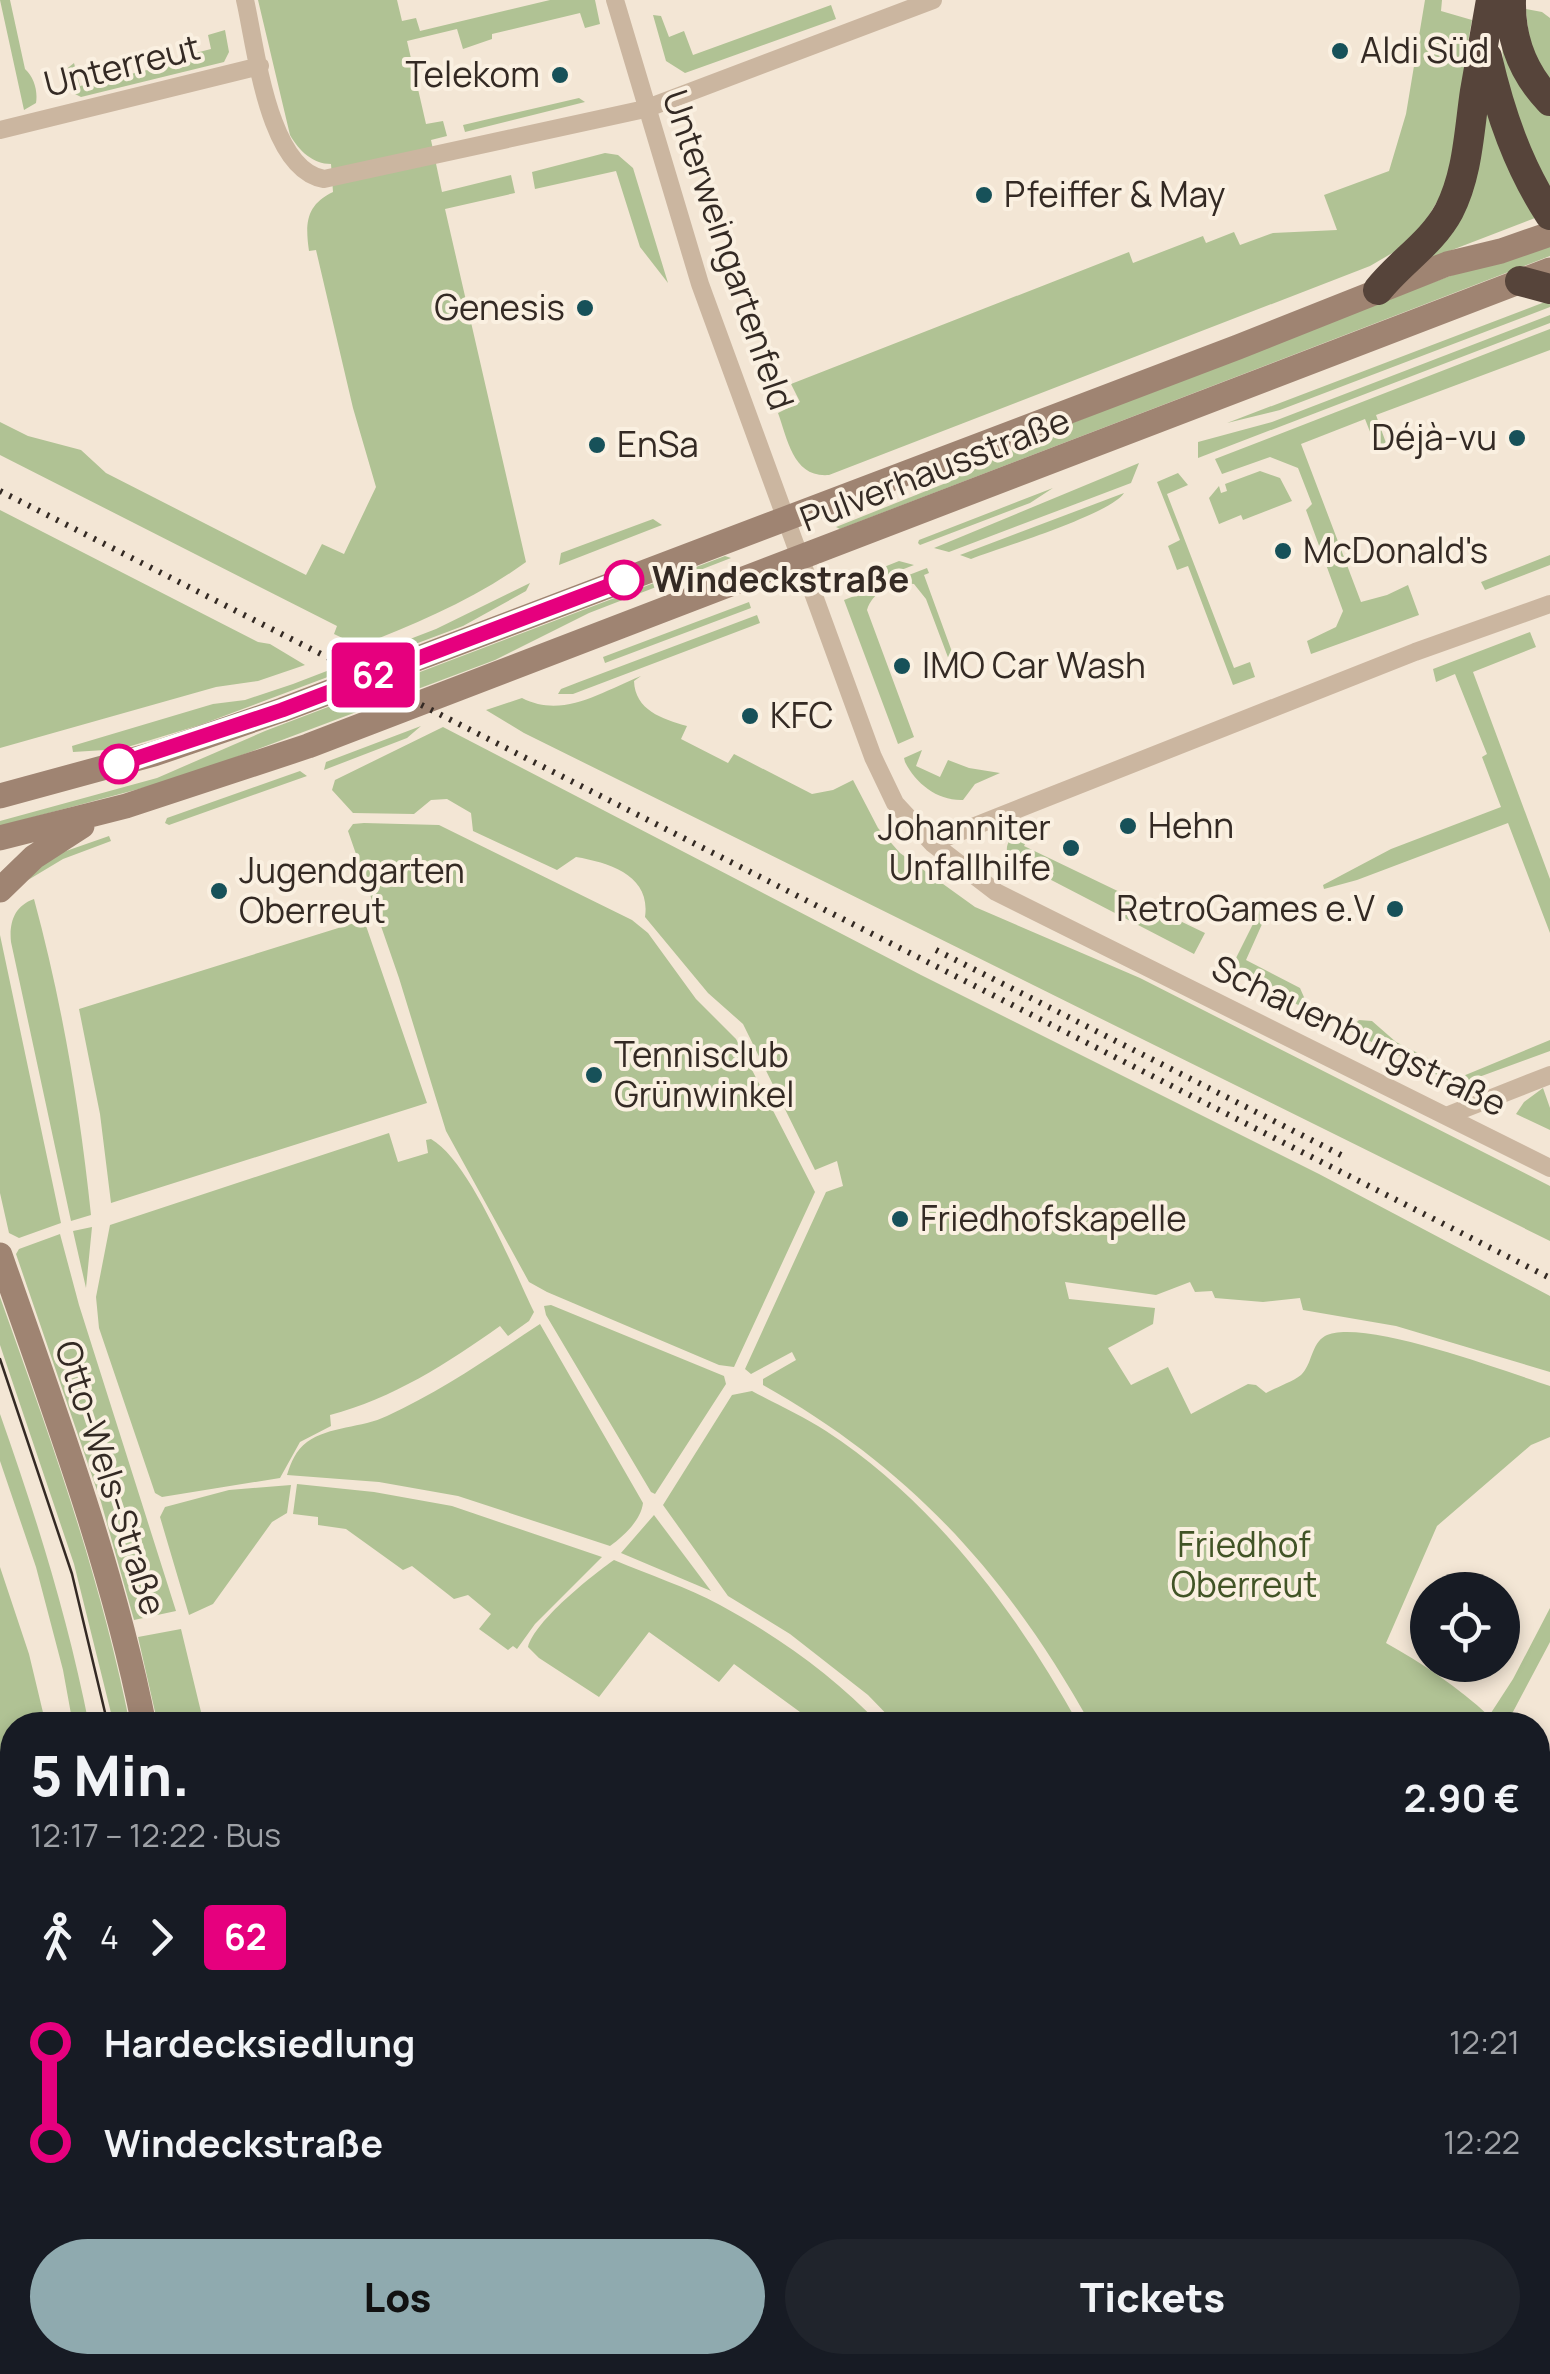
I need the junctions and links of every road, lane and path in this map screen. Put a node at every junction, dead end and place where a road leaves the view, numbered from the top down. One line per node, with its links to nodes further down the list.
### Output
1 (245, 0): 7 (street)
2 (615, 0): 9 (street, Unterweingartenfeld)
3 (933, 0): 9 (street)
4 (1491, 0): 6 (highway)
5 (1511, 0): 8 (highway)
6 (1484, 44): 11 (highway); 15 (highway)
7 (260, 66): 9 (street); 10 (street, Unterreut)
8 (1550, 101)
9 (645, 109): 16 (street, Unterweingartenfeld)
10 (0, 130)
11 (1550, 215)
12 (1550, 234): 15 (main road, Pulverhausstraße)
13 (1550, 270): 14 (main road, Pulverhausstraße)
14 (1535, 285): 17 (main road, Pulverhausstraße)
15 (1378, 290): 16 (main road, Pulverhausstraße)
16 (786, 518): 17 (street, Schauenburgstraße); 19 (main road, Pulverhausstraße)
17 (801, 560): 20 (main road, Pulverhausstraße); 22 (street, Schauenburgstraße)
18 (1550, 604): 22 (street)
19 (0, 796)
20 (103, 812): 21 (main road, Pulverhausstraße); 23 (main road)
21 (0, 838)
22 (932, 843): 25 (street, Schauenburgstraße)
23 (0, 890)
24 (1550, 1074): 25 (street)
25 (1446, 1116): 26 (street, Schauenburgstraße)
26 (1550, 1168)
27 (0, 1255): 28 (main road, Otto-Wels-Straße)
28 (141, 1712)

